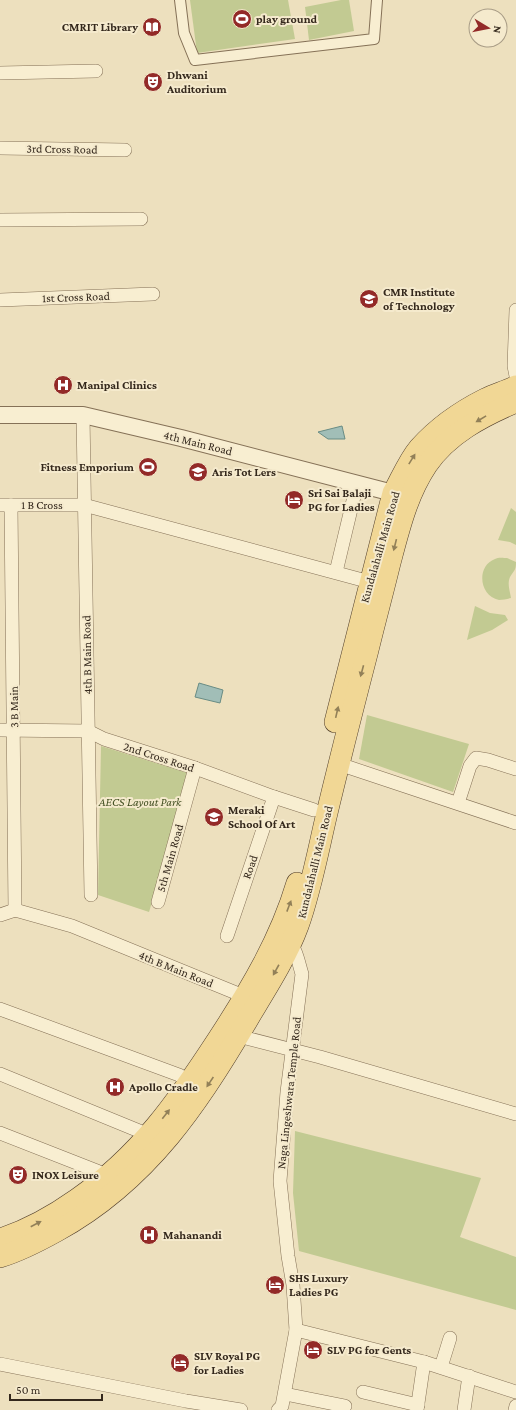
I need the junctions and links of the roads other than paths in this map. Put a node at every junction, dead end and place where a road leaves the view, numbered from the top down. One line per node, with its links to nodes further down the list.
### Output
1 (180, 0): 2 (street)
2 (377, 0)
3 (96, 71): 4 (street)
4 (0, 73)
5 (0, 148): 6 (street, 3rd Cross Road)
6 (125, 150)
7 (141, 219): 8 (street)
8 (0, 220)
9 (153, 294): 10 (street, 1st Cross Road)
10 (0, 300)
11 (516, 310): 12 (street)
12 (516, 376)
13 (516, 386): 18 (main road, Kundalahalli Main Road, one-way to 13)
14 (516, 402): 26 (main road, Kundalahalli Main Road, one-way to 26)
15 (0, 415): 16 (street, 4th Main Road)
16 (83, 415): 17 (street, 4th Main Road); 20 (street, 4th B Main Road)
17 (357, 484): 18 (street, 4th Main Road); 21 (street)
18 (394, 494): 22 (main road, Kundalahalli Main Road)
19 (6, 505): 20 (street, 1 B Cross); 24 (street, 3 B Main)
20 (84, 505): 21 (street); 25 (street, 4th B Main Road)
21 (336, 572): 22 (street)
22 (370, 582): 31 (main road, Kundalahalli Main Road, one-way to 22)
23 (0, 730): 24 (street, 2nd Cross Road)
24 (14, 730): 25 (street, 2nd Cross Road); 35 (street, 3 B Main)
25 (88, 731): 27 (street, 2nd Cross Road); 33 (street, 4th B Main Road)
26 (339, 764): 30 (street); 38 (main road, Kundalahalli Main Road)
27 (195, 768): 29 (street, 2nd Cross Road); 34 (street, 5th Main Road)
28 (516, 769): 30 (street)
29 (274, 797): 31 (street, 2nd Cross Road); 37 (street, Road)
30 (458, 803): 32 (street)
31 (314, 810): 38 (main road, Kundalahalli Main Road, one-way to 31)
32 (516, 822)
33 (91, 895)
34 (158, 902)
35 (15, 910): 36 (street); 39 (street, 4th B Main Road)
36 (0, 915)
37 (226, 936)
38 (284, 940): 39 (main road, Kundalahalli Main Road); 41 (main road, Kundalahalli Main Road, one-way to 41); 42 (street, Naga Lingeshwara Temple Road)
39 (246, 997): 44 (main road, Kundalahalli Main Road)
40 (0, 1009): 44 (street)
41 (238, 1036): 42 (street); 50 (main road, Kundalahalli Main Road, one-way to 50)
42 (293, 1050): 45 (street); 51 (street, Naga Lingeshwara Temple Road)
43 (0, 1074): 47 (street)
44 (190, 1082): 47 (main road, Kundalahalli Main Road, one-way to 44)
45 (516, 1114)
46 (0, 1133): 48 (street)
47 (149, 1135): 48 (main road, Kundalahalli Main Road)
48 (107, 1176): 49 (main road, Kundalahalli Main Road, one-way to 48)
49 (0, 1239)
50 (0, 1257)
51 (296, 1330): 53 (street); 59 (street)
52 (450, 1338): 55 (street)
53 (424, 1362): 55 (street); 62 (street)
54 (0, 1364): 63 (street)
55 (442, 1367): 56 (street)
56 (469, 1376): 58 (street); 65 (street)
57 (363, 1392): 62 (street)
58 (516, 1392)
59 (285, 1394): 60 (street); 64 (street)
60 (345, 1406)
61 (516, 1406): 66 (street)
62 (417, 1408)
63 (242, 1410)
64 (278, 1410)
65 (464, 1410)
66 (515, 1410)

